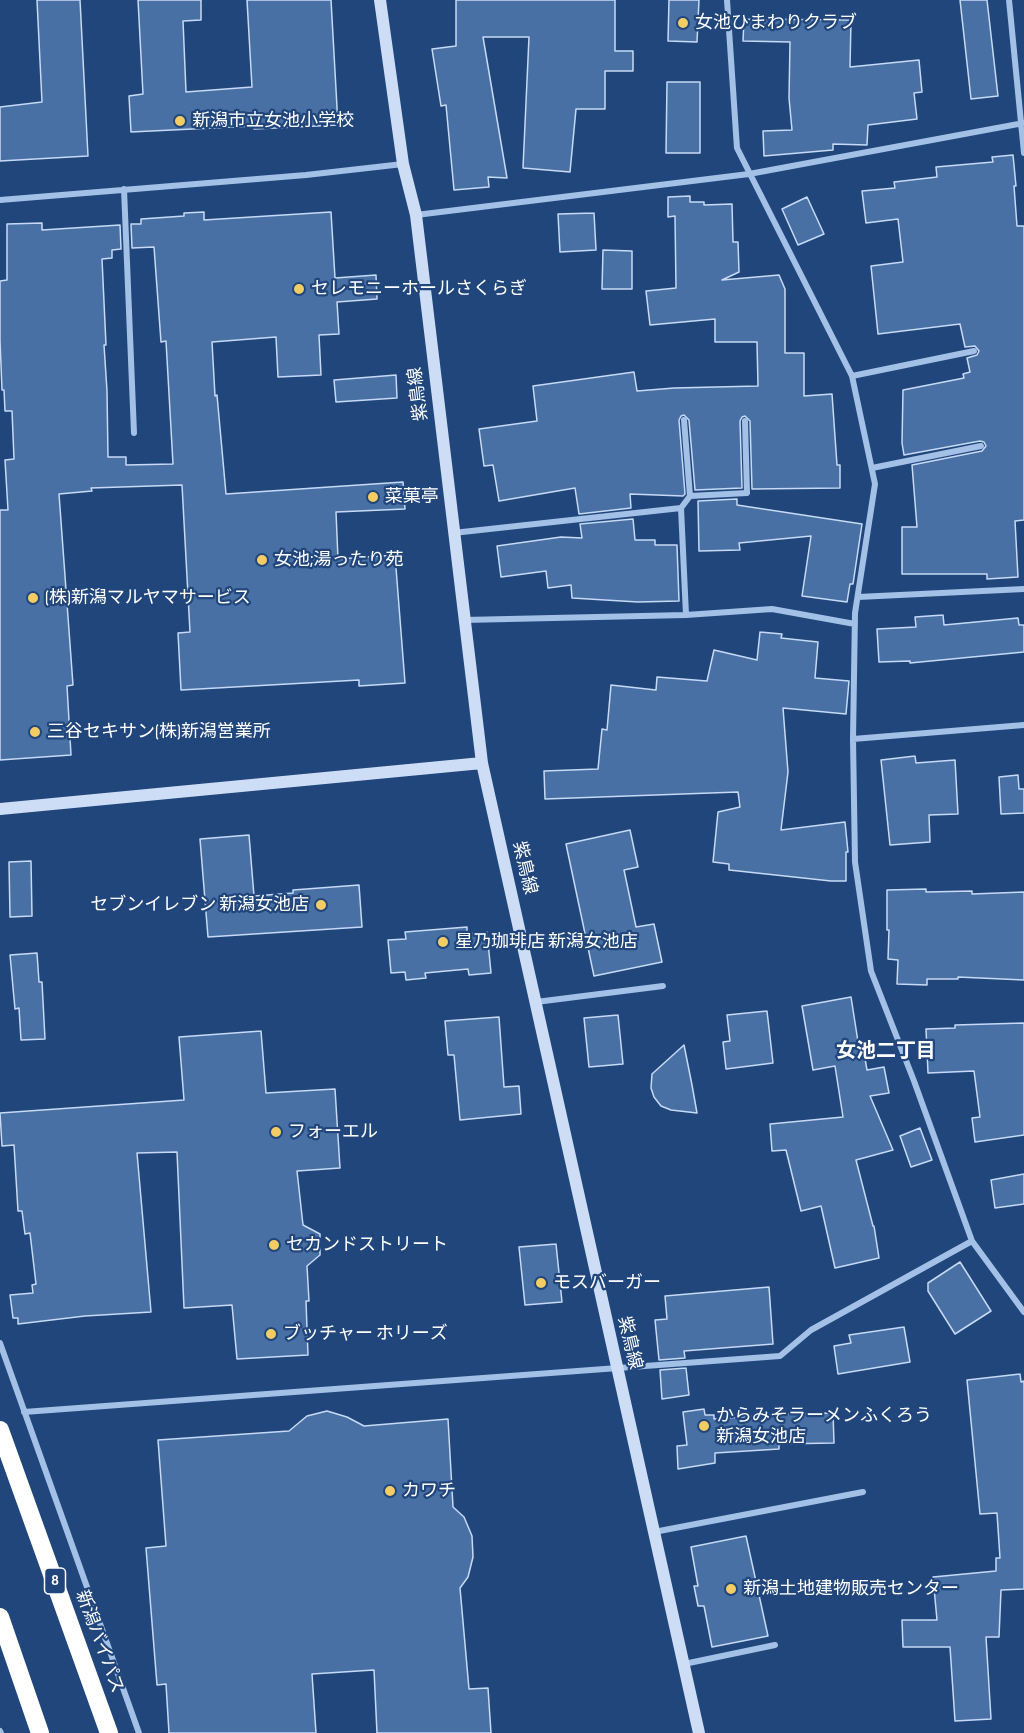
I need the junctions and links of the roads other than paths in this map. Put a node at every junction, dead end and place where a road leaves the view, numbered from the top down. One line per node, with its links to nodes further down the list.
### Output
1 (380, 0): 6 (street, 紫鳥線)
2 (728, 0): 7 (street)
3 (1009, 0): 4 (street)
4 (1022, 123): 5 (street); 7 (street)
5 (1024, 153)
6 (403, 164): 8 (street); 10 (street, 紫鳥線)
7 (749, 174): 10 (street); 12 (street)
8 (124, 189): 9 (street); 15 (street)
9 (0, 200)
10 (416, 215): 20 (street, 紫鳥線)
11 (974, 351): 12 (street)
12 (852, 376): 17 (street)
13 (684, 420): 18 (street)
14 (745, 421): 18 (street)
15 (134, 433)
16 (981, 446): 17 (street)
17 (872, 468): 22 (street)
18 (690, 496): 19 (street)
19 (681, 508): 20 (street); 23 (street)
20 (453, 533): 24 (street, 紫鳥線)
21 (1024, 589): 22 (street)
22 (858, 597): 25 (street)
23 (686, 615): 24 (street); 25 (street)
24 (464, 620): 28 (street, 紫鳥線)
25 (855, 624): 27 (street)
26 (1024, 725): 27 (street)
27 (853, 739): 32 (street)
28 (482, 763): 29 (street); 31 (street, 紫鳥線)
29 (0, 809)
30 (663, 986): 31 (street)
31 (535, 1002): 35 (street, 紫鳥線)
32 (972, 1241): 33 (street); 35 (street)
33 (1024, 1312)
34 (0, 1343): 36 (street)
35 (616, 1368): 36 (street); 39 (street, 紫鳥線)
36 (24, 1412): 45 (street)
37 (0, 1430): 44 (highway, 新潟バイパス / 8)
38 (863, 1492): 39 (street)
39 (653, 1532): 42 (street, 紫鳥線)
40 (0, 1617): 43 (highway)
41 (775, 1645): 42 (street)
42 (683, 1664): 46 (street, 紫鳥線)
43 (40, 1733)
44 (109, 1733)
45 (139, 1733)
46 (699, 1733)

